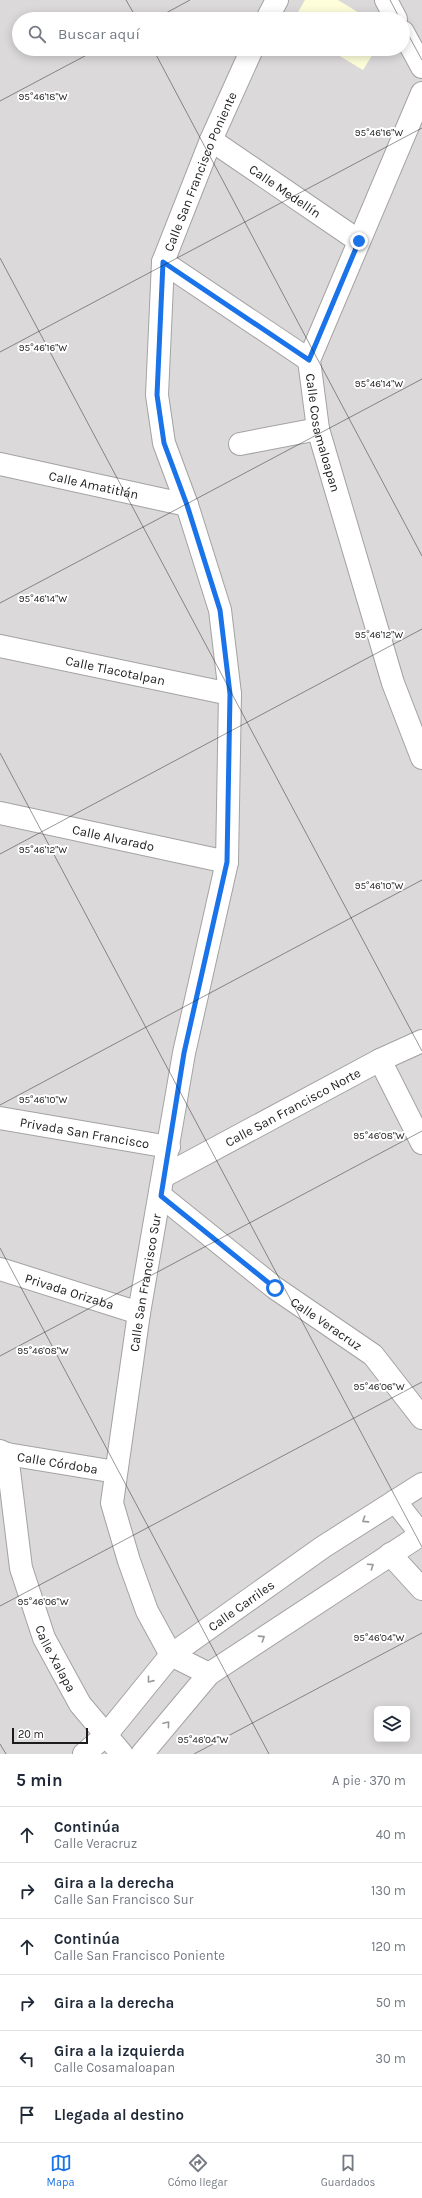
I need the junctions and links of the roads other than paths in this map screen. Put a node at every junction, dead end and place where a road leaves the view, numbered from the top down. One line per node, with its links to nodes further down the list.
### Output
1 (276, 0): 3 (street)
2 (386, 0): 4 (street)
3 (270, 12)
4 (392, 12)
5 (410, 45): 7 (street)
6 (249, 56): 9 (street, Calle San Francisco Poniente)
7 (422, 67)
8 (422, 93): 10 (street, Calle Cosamaloapan)
9 (211, 140): 10 (street, Calle Medellín); 11 (street, Calle San Francisco Poniente)
10 (359, 241): 12 (street, Calle Cosamaloapan)
11 (163, 262): 12 (street); 16 (street, Calle San Francisco Poniente)
12 (309, 360): 13 (street, Calle Cosamaloapan)
13 (318, 429): 14 (street); 19 (street, Calle Cosamaloapan)
14 (240, 444)
15 (0, 464): 16 (street, Calle Amatitlán)
16 (187, 505): 18 (street, Calle San Francisco Poniente)
17 (0, 646): 18 (street, Calle Tlacotalpan)
18 (230, 694): 21 (street, Calle San Francisco Sur)
19 (422, 758)
20 (0, 814): 21 (street, Calle Alvarado)
21 (227, 862): 26 (street, Calle San Francisco Sur)
22 (422, 1041): 23 (street, Calle San Francisco Norte)
23 (380, 1060): 25 (street); 27 (street, Calle San Francisco Norte)
24 (0, 1118): 26 (street, Privada San Francisco)
25 (422, 1143)
26 (169, 1148): 27 (street, Calle San Francisco Sur)
27 (162, 1186): 29 (street, Calle San Francisco Sur); 30 (street, Calle Veracruz)
28 (0, 1269): 29 (street, Privada Orizaba)
29 (139, 1313): 32 (street, Calle San Francisco Sur)
30 (422, 1418)
31 (4, 1452): 32 (street, Calle Córdoba); 40 (street, Calle Xalapa)
32 (116, 1472): 38 (street, Calle San Francisco Sur)
33 (422, 1484): 34 (street, Calle Carriles)
34 (395, 1501): 35 (street); 38 (street, Calle Carriles, one-way to 38)
35 (422, 1534): 36 (street)
36 (390, 1554): 37 (street); 39 (street, one-way to 36)
37 (422, 1589)
38 (171, 1655): 39 (street); 40 (street, Calle Carriles, one-way to 40)
39 (209, 1674): 43 (street, one-way to 39)
40 (106, 1735): 41 (street, Calle Carriles); 42 (street, Calle Xalapa)
41 (84, 1754)
42 (122, 1754)
43 (142, 1754)

